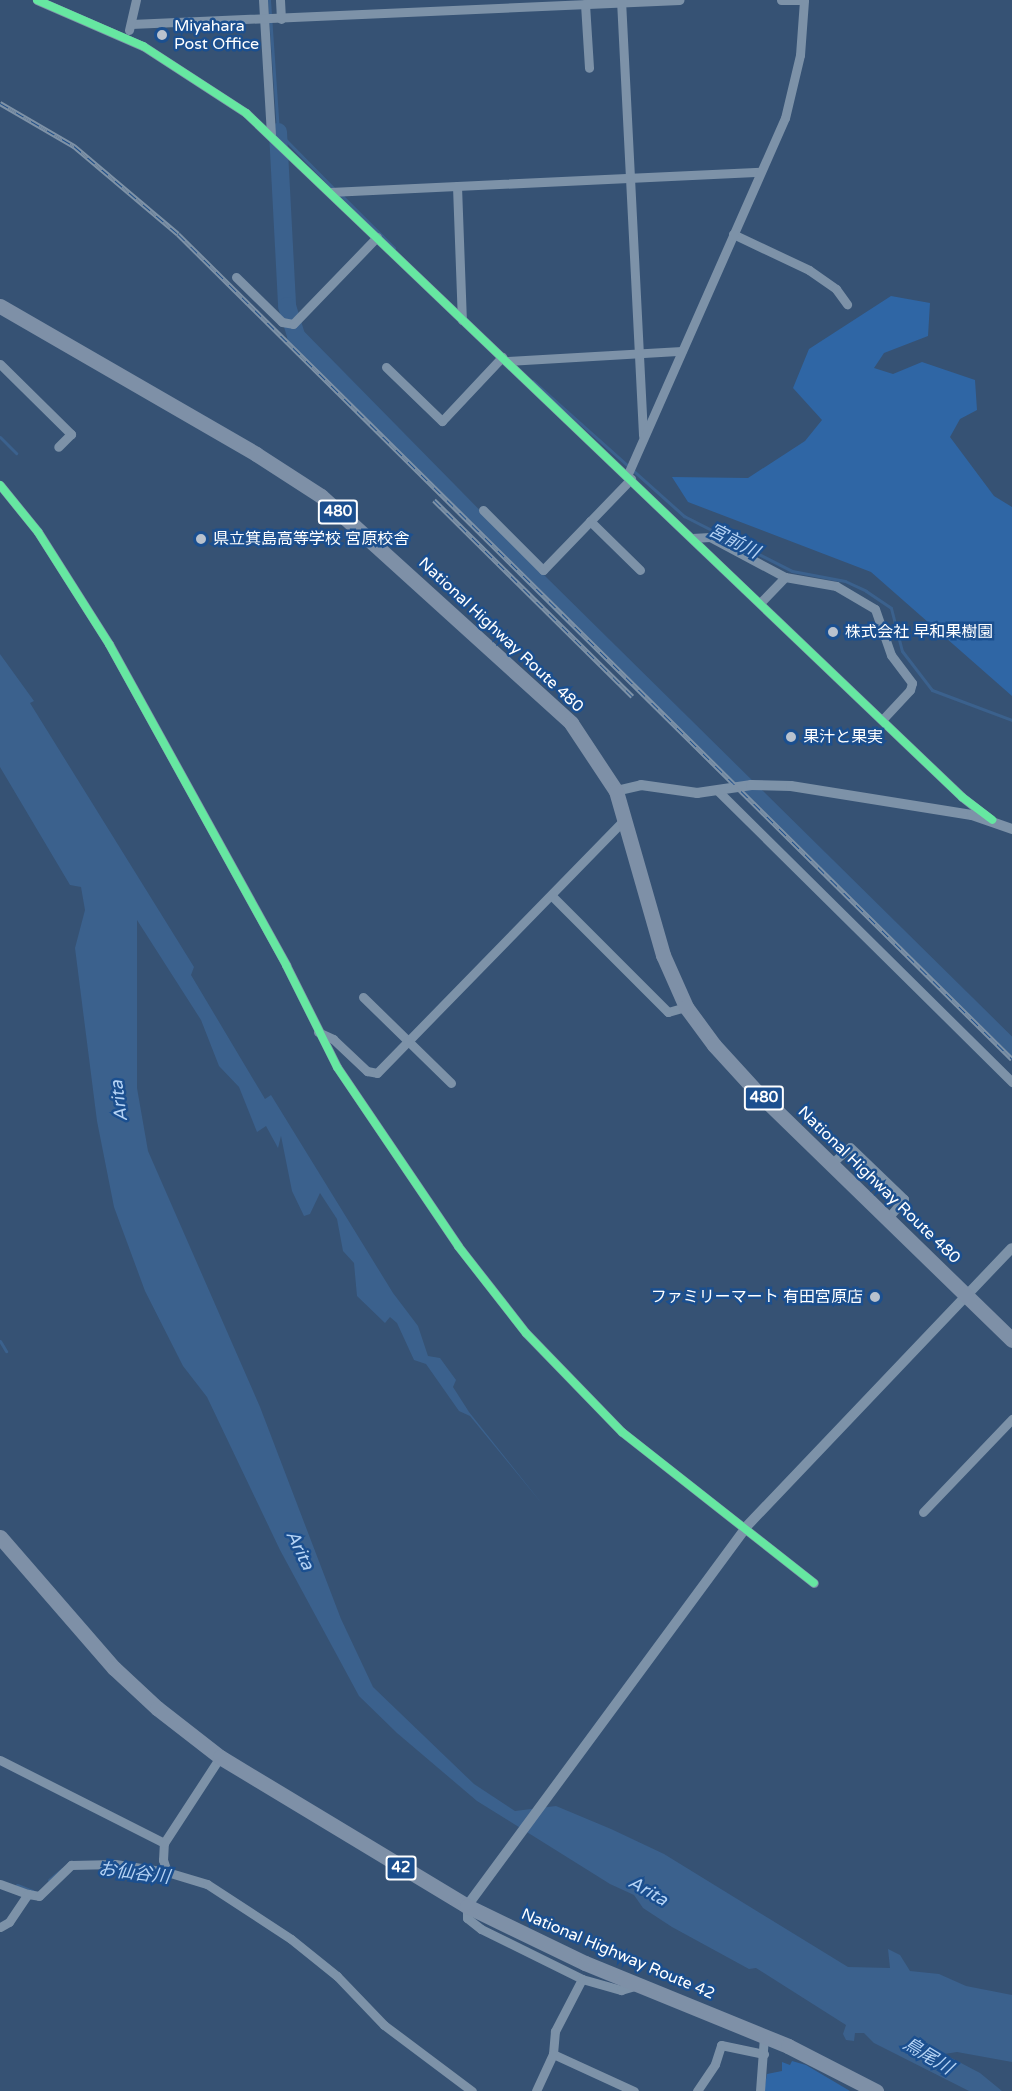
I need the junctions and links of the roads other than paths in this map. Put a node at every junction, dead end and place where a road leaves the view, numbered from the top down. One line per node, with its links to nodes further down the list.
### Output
1 (37, 0): 11 (street)
2 (68, 0): 11 (street)
3 (136, 0): 14 (street)
4 (263, 0): 13 (street)
5 (280, 0): 12 (street)
6 (679, 0): 9 (street)
7 (781, 0): 8 (street)
8 (804, 0): 18 (street)
9 (621, 1): 10 (street); 19 (street)
10 (585, 4): 12 (street); 16 (street)
11 (62, 10): 15 (street)
12 (281, 19): 13 (street)
13 (264, 20): 14 (street); 17 (street)
14 (131, 24): 15 (street)
15 (127, 38): 17 (street)
16 (589, 68)
17 (271, 135): 21 (street)
18 (761, 172): 19 (street); 22 (street)
19 (630, 178): 20 (street); 29 (street)
20 (457, 186): 21 (street); 27 (street)
21 (330, 192): 23 (street)
22 (734, 234): 25 (street); 28 (street)
23 (377, 237): 24 (street); 27 (street)
24 (236, 277)
25 (848, 304)
26 (0, 306): 44 (highway, National Highway Route 480 / 480)
27 (462, 320): 30 (street)
28 (682, 351): 29 (street); 33 (street)
29 (639, 353): 30 (street); 33 (street)
30 (505, 359): 32 (street); 35 (street)
31 (0, 364): 34 (street)
32 (386, 367)
33 (643, 438): 35 (street)
34 (58, 447)
35 (629, 477): 38 (street); 39 (street)
36 (0, 485): 52 (street)
37 (483, 510): 38 (street)
38 (590, 521): 40 (street)
39 (692, 538): 41 (street); 42 (street)
40 (640, 570)
41 (785, 577): 42 (street); 43 (street)
42 (760, 603): 43 (street)
43 (883, 719): 47 (street)
44 (616, 791): 45 (street); 46 (highway, National Highway Route 480 / 480)
45 (718, 791): 47 (street); 55 (street)
46 (625, 819): 49 (street); 51 (highway, National Highway Route 480 / 480)
47 (992, 820): 48 (street)
48 (1012, 829)
49 (552, 896): 51 (street); 53 (street)
50 (363, 997): 53 (street)
51 (686, 1007): 56 (highway, National Highway Route 480 / 480)
52 (318, 1032): 53 (street); 63 (street)
53 (408, 1043): 54 (street)
54 (451, 1083)
55 (1012, 1083)
56 (831, 1164): 57 (highway, National Highway Route 480 / 480); 57 (street)
57 (887, 1219): 59 (highway, National Highway Route 480 / 480)
58 (1012, 1248): 59 (street)
59 (967, 1296): 60 (highway, National Highway Route 480 / 480); 63 (street)
60 (1012, 1340)
61 (1012, 1419): 62 (street)
62 (923, 1512)
63 (746, 1527): 65 (street); 72 (street)
64 (0, 1537): 66 (highway, National Highway Route 42 / 42)
65 (814, 1583)
66 (220, 1757): 68 (street); 72 (highway, National Highway Route 42 / 42)
67 (0, 1760): 68 (street)
68 (164, 1843): 69 (street)
69 (167, 1872): 71 (street); 79 (street)
70 (0, 1884): 71 (street)
71 (28, 1894): 73 (street)
72 (467, 1906): 74 (street); 75 (highway, National Highway Route 42 / 42)
73 (0, 1927)
74 (582, 1978): 75 (street); 77 (street)
75 (641, 1984): 76 (highway, National Highway Route 42 / 42)
76 (764, 2036): 78 (street); 84 (highway, National Highway Route 42 / 42)
77 (553, 2054): 80 (street); 81 (street)
78 (764, 2054): 82 (street); 83 (street)
79 (467, 2089)
80 (536, 2091)
81 (634, 2091)
82 (697, 2091)
83 (760, 2091)
84 (876, 2091)

